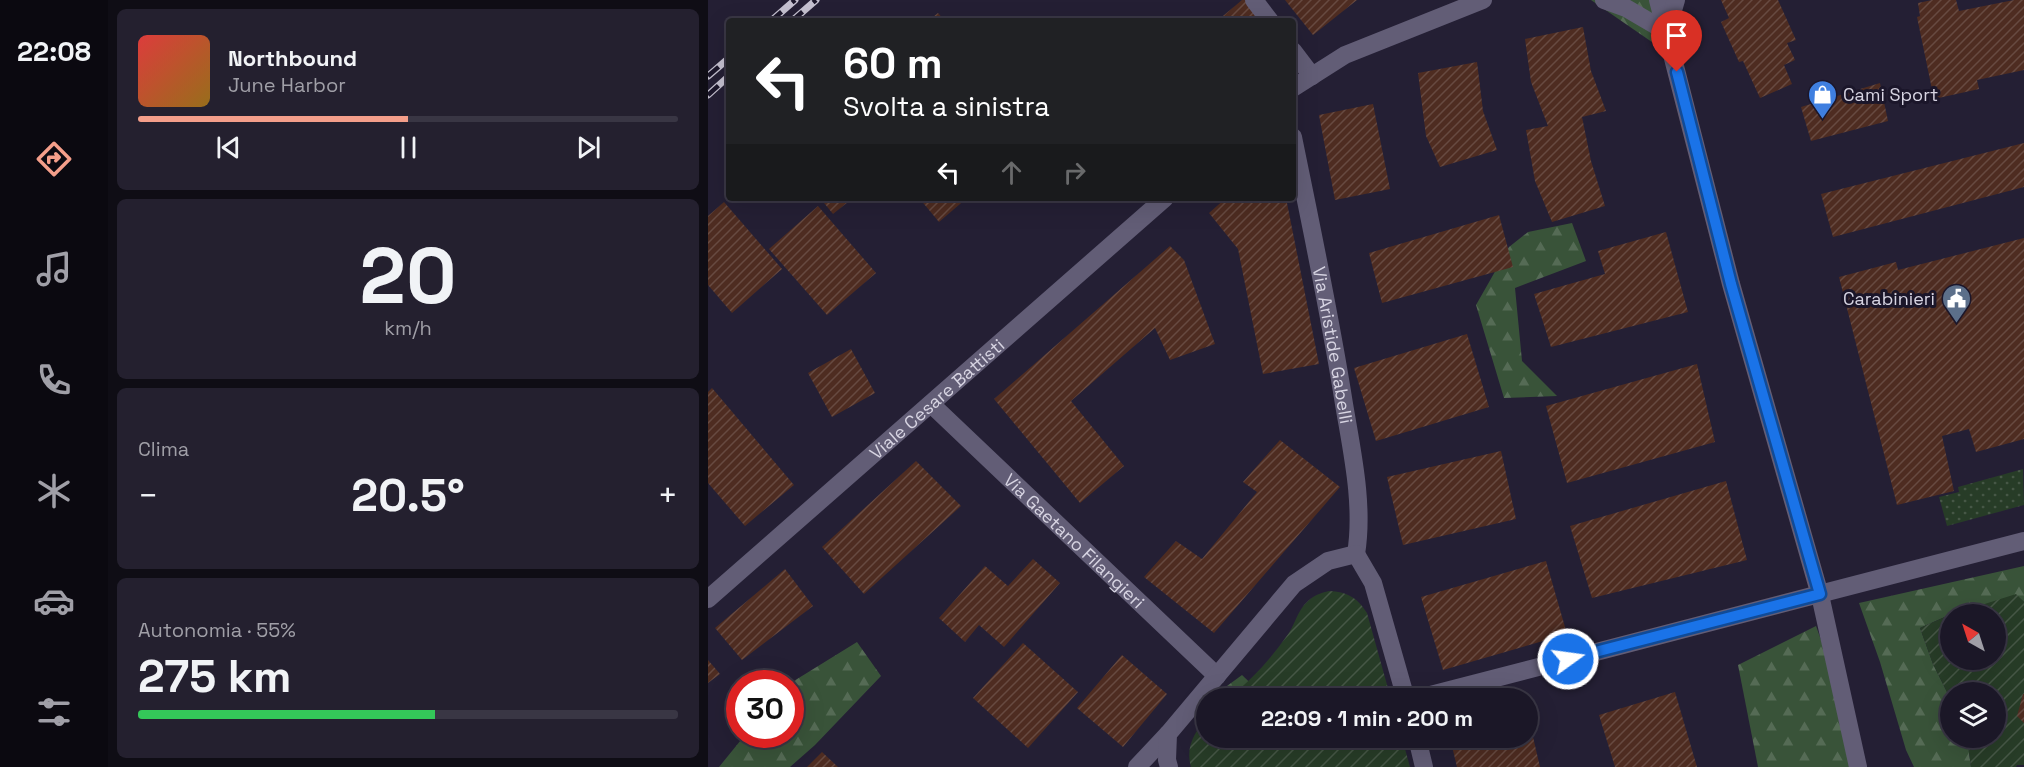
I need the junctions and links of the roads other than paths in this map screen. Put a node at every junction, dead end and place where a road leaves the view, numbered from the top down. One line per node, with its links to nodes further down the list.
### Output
1 (1254, 0): 6 (street)
2 (1604, 0): 7 (street)
3 (1658, 0): 7 (street)
4 (1676, 0): 7 (street)
5 (1473, 2): 9 (street)
6 (1268, 18)
7 (1667, 32): 16 (street)
8 (1296, 55): 9 (street)
9 (1312, 76): 10 (street)
10 (1296, 86)
11 (1296, 152): 15 (street, Via Aristide Gabelli)
12 (1162, 201): 13 (street, Viale Cesare Battisti)
13 (932, 404): 17 (street, Viale Cesare Battisti); 18 (street, Via Gaetano Filangieri)
14 (2024, 541): 16 (street)
15 (1356, 554): 18 (street); 19 (street)
16 (1820, 594): 20 (street); 26 (street)
17 (708, 599)
18 (1217, 676): 21 (street)
19 (1403, 688)
20 (1457, 688)
21 (1168, 734): 23 (street); 24 (street)
22 (1419, 748): 25 (street)
23 (1137, 767)
24 (1169, 767)
25 (1424, 767)
26 (1858, 767)

